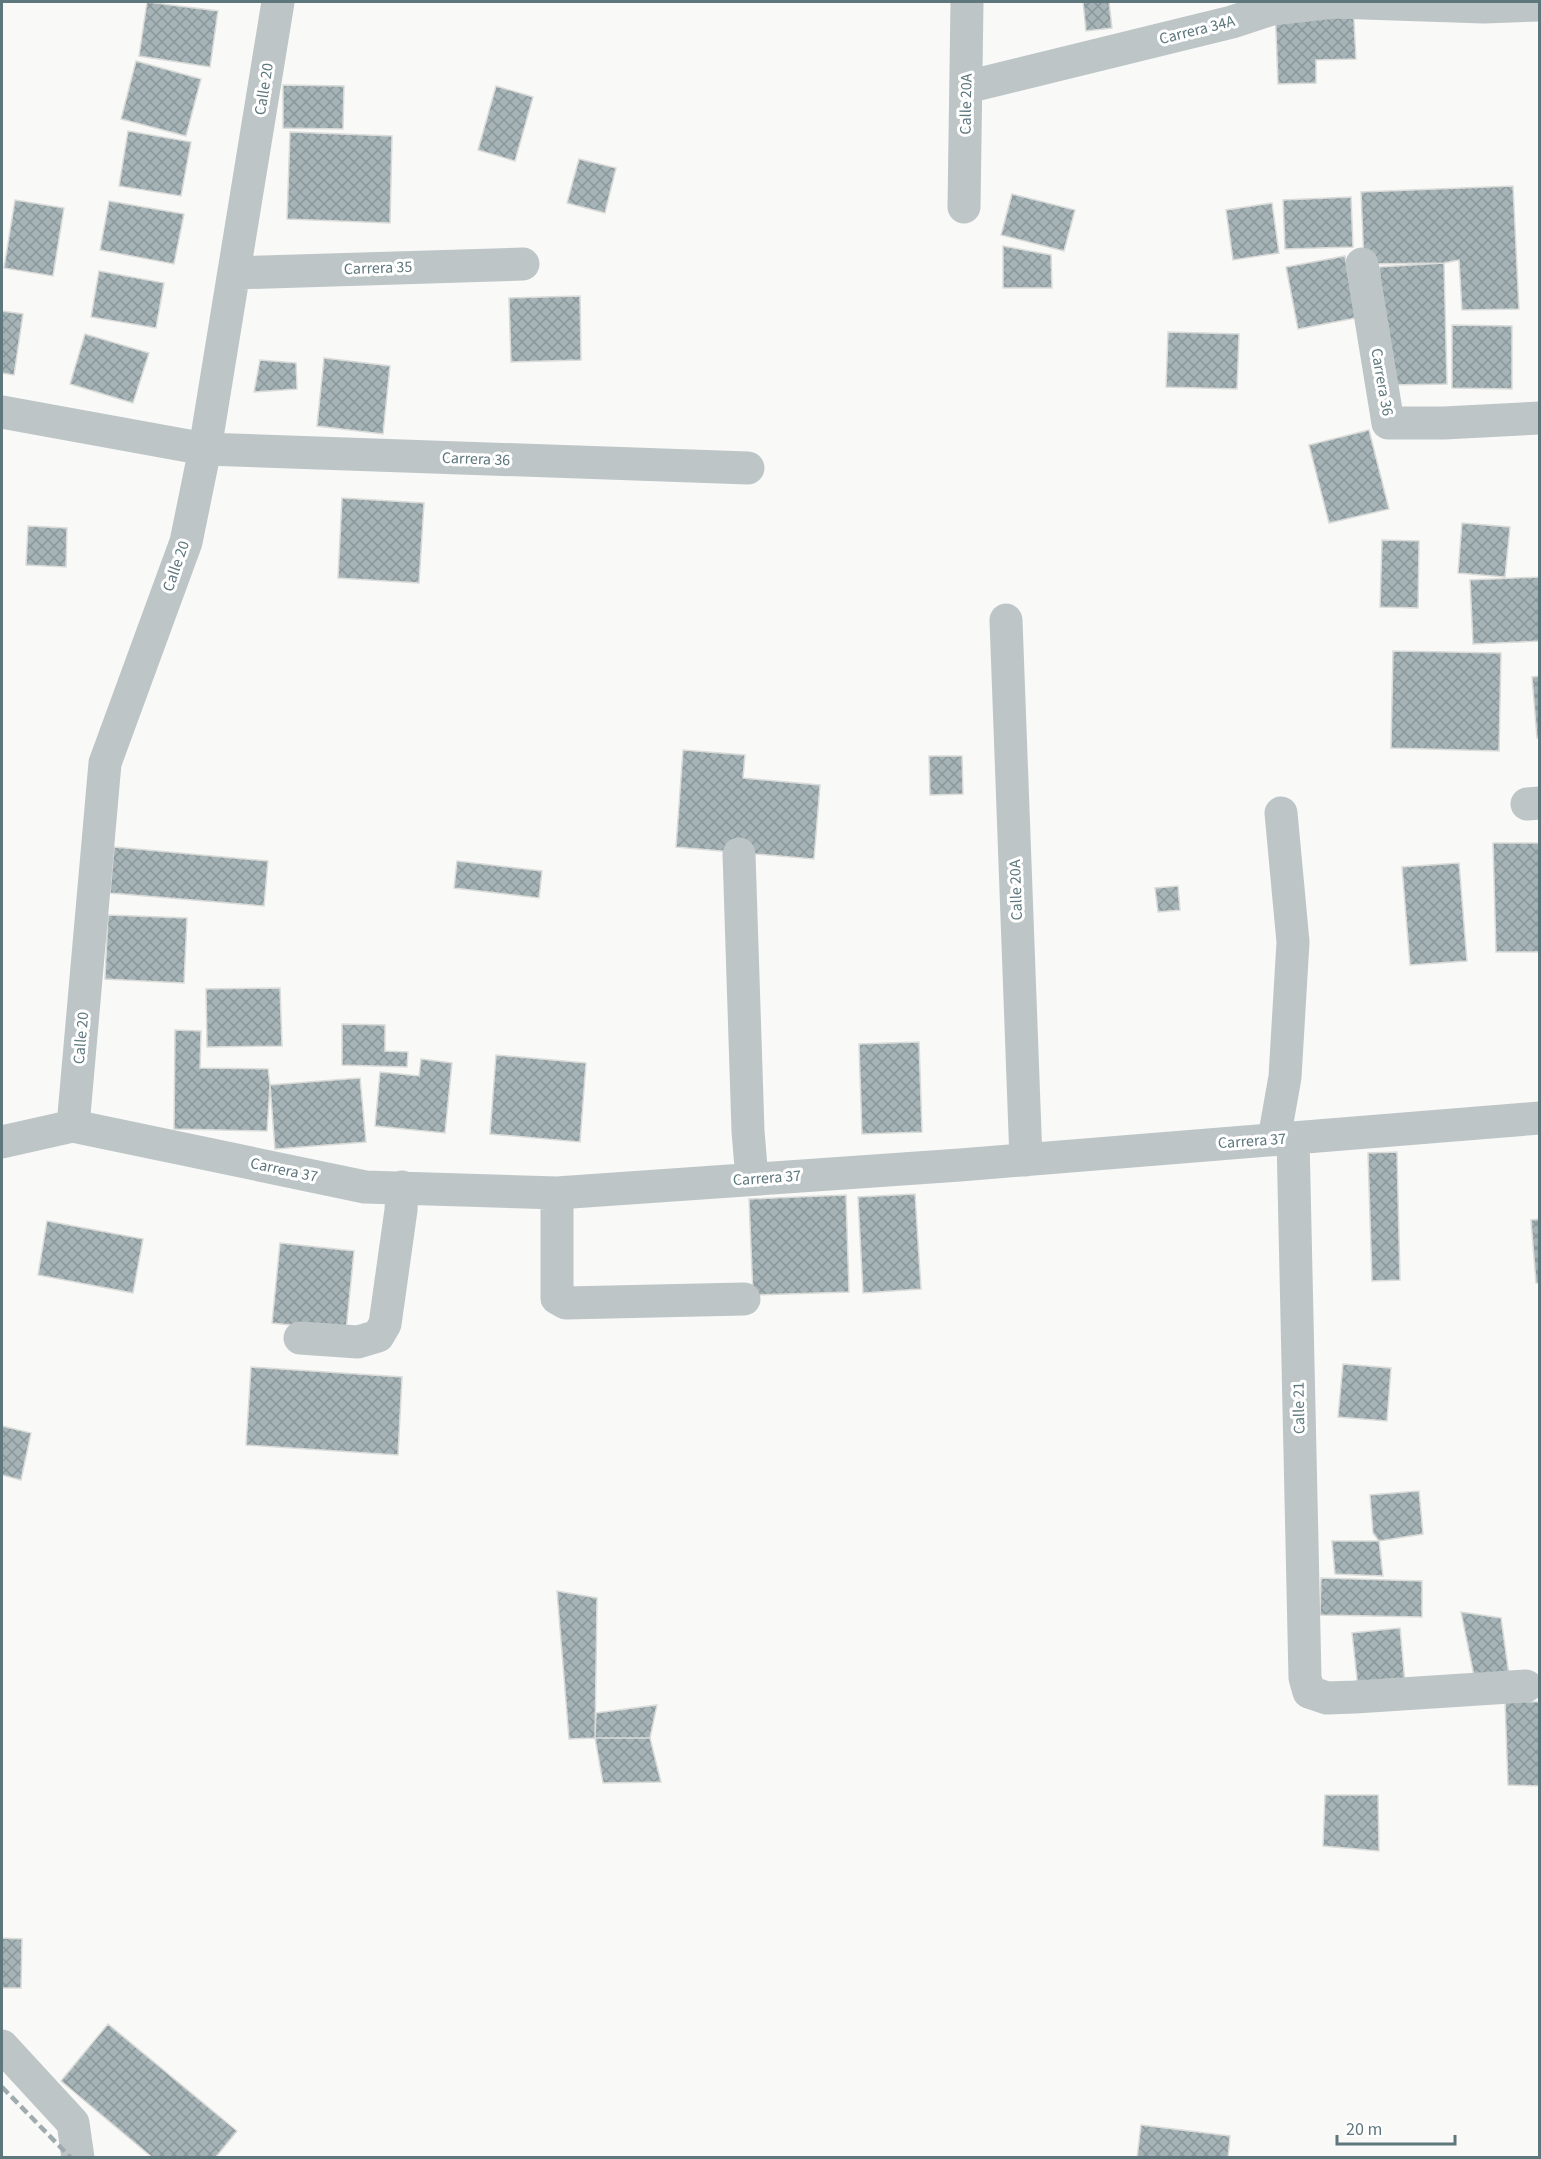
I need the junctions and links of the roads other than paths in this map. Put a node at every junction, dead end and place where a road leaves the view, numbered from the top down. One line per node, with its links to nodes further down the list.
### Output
1 (278, 2): 8 (street, Calle 20)
2 (967, 2): 4 (street, Calle 20A)
3 (1539, 5): 4 (street, Carrera 34A)
4 (967, 87): 5 (street, Calle 20A)
5 (964, 207)
6 (523, 264): 8 (street, Carrera 35)
7 (1362, 264): 10 (street, Carrera 36)
8 (234, 273): 11 (street, Calle 20)
9 (2, 412): 11 (street)
10 (1539, 418)
11 (205, 450): 12 (street, Carrera 36); 17 (street, Calle 20)
12 (748, 468)
13 (1006, 620): 20 (street, Calle 20A)
14 (1281, 813): 18 (street, Calle 21)
15 (739, 854): 21 (street)
16 (1539, 1118): 18 (street, Carrera 37)
17 (73, 1126): 19 (street, Carrera 37); 22 (street, Carrera 37)
18 (1284, 1138): 20 (street, Carrera 37); 26 (street, Calle 21)
19 (2, 1142)
20 (1026, 1160): 21 (street, Carrera 37)
21 (752, 1179): 23 (street, Carrera 37)
22 (402, 1187): 23 (street, Carrera 37); 25 (street)
23 (557, 1193): 24 (street)
24 (744, 1299)
25 (300, 1338)
26 (1526, 1686)
27 (2, 2046): 28 (street)
28 (78, 2157)

